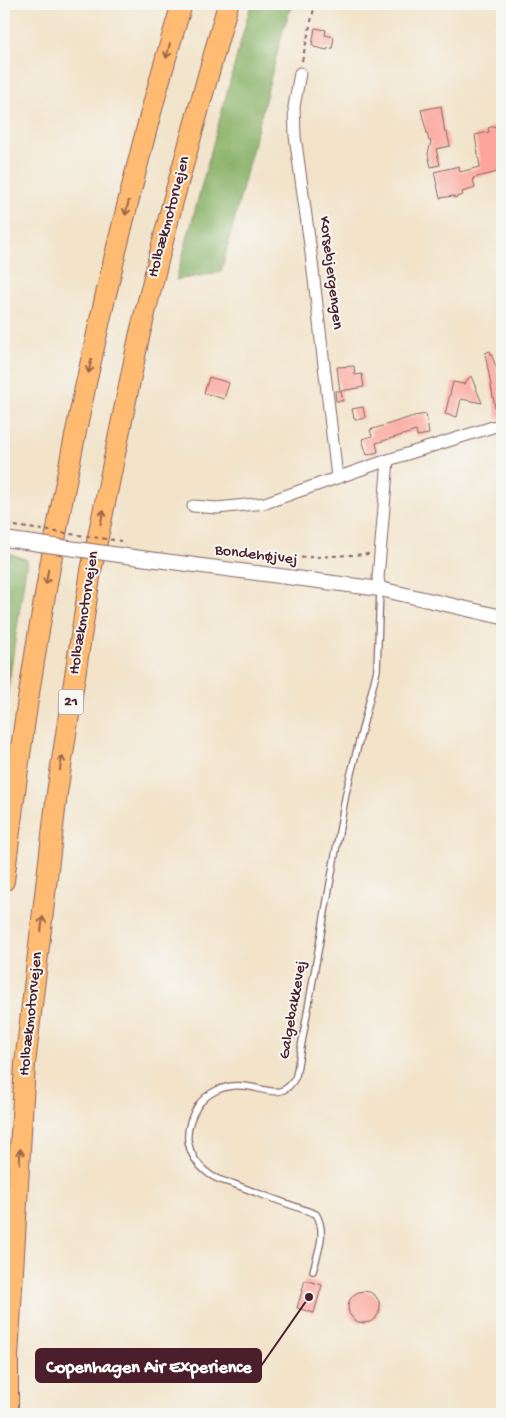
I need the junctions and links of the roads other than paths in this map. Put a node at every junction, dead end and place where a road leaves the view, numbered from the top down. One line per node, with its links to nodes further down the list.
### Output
1 (182, 4): 11 (highway, one-way to 11)
2 (228, 4): 13 (highway, Holbækmotorvejen / 21, one-way to 2)
3 (300, 74): 6 (street, Korsebjergengen)
4 (502, 424): 5 (street)
5 (388, 460): 6 (street); 9 (street)
6 (337, 477): 7 (street)
7 (193, 506)
8 (4, 539): 9 (street, Bondehøjvej, bridge)
9 (380, 589): 10 (street, Bondehøjvej); 12 (lane, Galgebakkevej)
10 (502, 616)
11 (4, 881)
12 (313, 1271)
13 (8, 1414)

